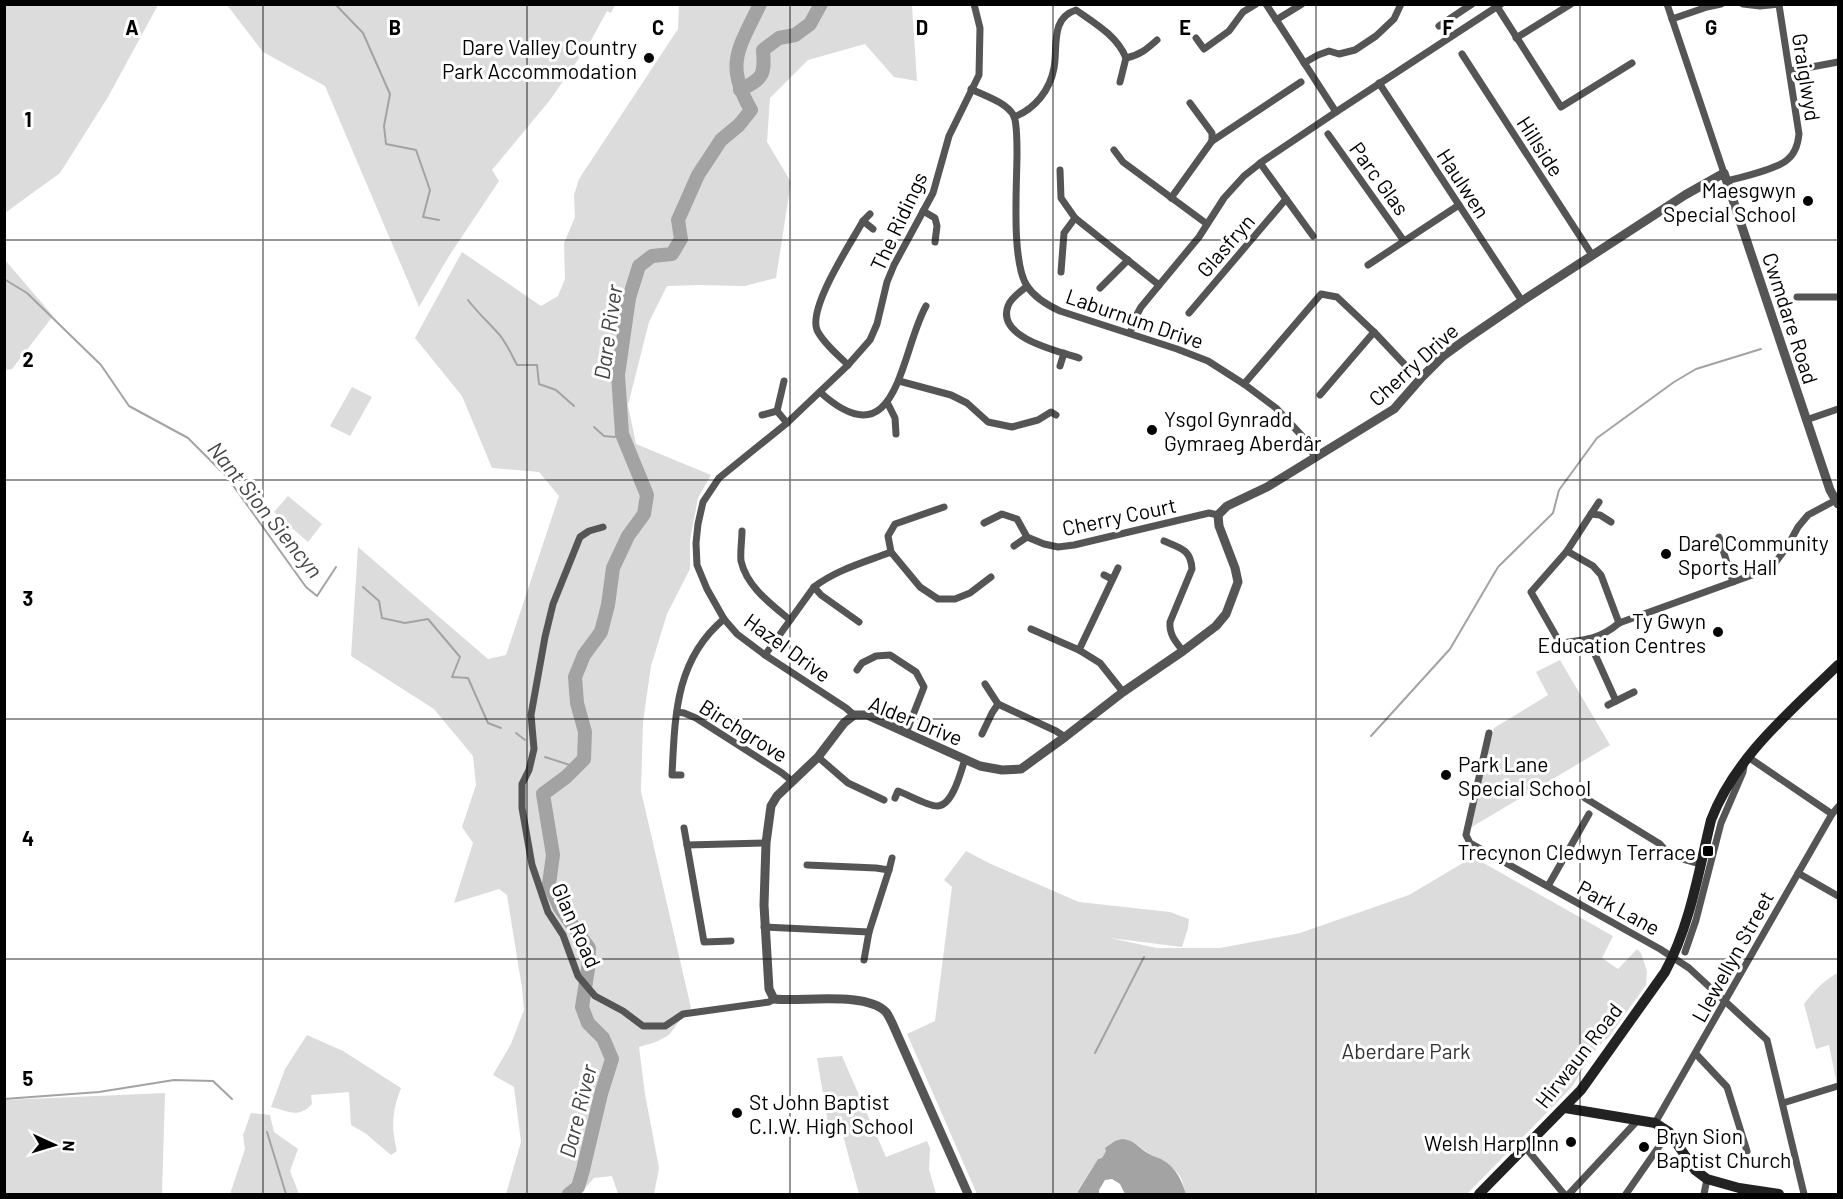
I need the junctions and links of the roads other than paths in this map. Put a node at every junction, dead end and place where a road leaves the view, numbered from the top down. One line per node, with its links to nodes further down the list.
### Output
1 (974, 4): 29 (street, The Ridings)
2 (1256, 4): 16 (street)
3 (1266, 4): 14 (street)
4 (1302, 4): 14 (street)
5 (1401, 4): 22 (street)
6 (1472, 4): 15 (street)
7 (1571, 4): 17 (street)
8 (1667, 4): 13 (street, Cwmdare Road)
9 (1721, 4): 13 (street)
10 (1498, 5): 17 (street); 27 (street)
11 (1744, 5): 12 (street)
12 (1779, 5): 24 (street, Graiglwyd)
13 (1672, 19): 41 (street, Cwmdare Road)
14 (1276, 20): 22 (street)
15 (1438, 26)
16 (1196, 38)
17 (1516, 38): 23 (street)
18 (1157, 40): 20 (street)
19 (1462, 54): 54 (street, Hillside)
20 (1126, 58): 25 (street); 33 (street)
21 (1839, 62): 24 (street)
22 (1304, 63): 32 (street)
23 (1632, 63)
24 (1790, 71): 41 (street, Graiglwyd)
25 (1120, 82)
26 (1300, 82): 30 (street)
27 (1379, 83): 32 (street); 44 (street, Haulwen)
28 (1281, 84): 30 (street)
29 (971, 90): 33 (street); 45 (street, The Ridings)
30 (1286, 91): 35 (street)
31 (1190, 103): 35 (street)
32 (1336, 112): 39 (street)
33 (1014, 117): 59 (street)
34 (1328, 134): 52 (street, Parc Glas)
35 (1212, 141): 42 (street)
36 (1114, 150): 38 (street)
37 (1129, 155): 38 (street)
38 (1123, 162): 42 (street)
39 (1260, 163): 43 (street); 49 (street)
40 (1060, 170): 47 (street)
41 (1726, 177): 54 (street, Cherry Drive); 83 (street, Cwmdare Road)
42 (1171, 198): 49 (street)
43 (1286, 199): 51 (street); 65 (street, Glasfryn)
44 (1459, 205): 52 (street, Parc Glas); 63 (street, Haulwen)
45 (923, 211): 53 (street); 70 (street, The Ridings)
46 (870, 214): 48 (street)
47 (1075, 218): 55 (street); 57 (street)
48 (863, 221): 50 (street); 70 (street)
49 (1207, 224): 58 (street)
50 (873, 229)
51 (1313, 236)
52 (1404, 241): 56 (street, Parc Glas)
53 (935, 242)
54 (1592, 255): 63 (street, Cherry Drive)
55 (1128, 260): 58 (street); 60 (street)
56 (1368, 265)
57 (1061, 272)
58 (1159, 285): 67 (street)
59 (1027, 286): 67 (street, Laburnum Drive); 68 (street)
60 (1100, 288)
61 (1797, 297): 62 (street)
62 (1839, 297)
63 (1522, 301): 86 (street, Cherry Drive)
64 (926, 306): 74 (street)
65 (1189, 313)
66 (1374, 332): 72 (street); 75 (street); 77 (street)
67 (1130, 333): 75 (street, Laburnum Drive)
68 (1064, 353): 69 (street); 71 (street)
69 (1079, 358)
70 (848, 365): 76 (street, The Ridings)
71 (1060, 366)
72 (1408, 368)
73 (784, 381): 80 (street)
74 (899, 381): 78 (street); 82 (street)
75 (1244, 384): 86 (street, Laburnum Drive)
76 (820, 392): 78 (street); 84 (street, The Ridings)
77 (1320, 395)
78 (887, 402): 85 (street)
79 (1839, 409): 83 (street)
80 (777, 411): 81 (street); 84 (street)
81 (762, 415)
82 (1056, 415)
83 (1806, 420): 88 (street, Cwmdare Road)
84 (787, 423): 108 (street, Hazel Drive)
85 (896, 434)
86 (1315, 457): 90 (street, Cherry Drive)
87 (1599, 502): 91 (street)
88 (1837, 502): 106 (street)
89 (944, 507): 101 (street)
90 (1218, 514): 96 (street, Cherry Court); 115 (street)
91 (1592, 514): 92 (street); 100 (street)
92 (1611, 522)
93 (984, 523): 96 (street, Cherry Court)
94 (603, 527): 159 (street, Glan Road)
95 (742, 531): 109 (street)
96 (1027, 537): 99 (street)
97 (1719, 537): 106 (street)
98 (1164, 541): 115 (street)
99 (1014, 546)
100 (1566, 551): 111 (street); 113 (street)
101 (891, 552): 104 (street); 107 (street)
102 (1118, 568): 105 (street)
103 (1104, 575): 105 (street)
104 (991, 577)
105 (1112, 579): 114 (street)
106 (1733, 582): 111 (street)
107 (814, 588): 109 (street); 110 (street)
108 (724, 619): 116 (street, Hazel Drive); 125 (street, Birchgrove)
109 (790, 620): 116 (street)
110 (860, 622)
111 (1619, 624): 113 (street)
112 (1031, 629): 114 (street)
113 (1588, 639): 122 (street)
114 (1079, 650): 120 (street)
115 (1183, 651): 120 (street, Alder Drive)
116 (765, 655): 126 (street, Hazel Drive)
117 (1839, 664): 133 (main road, Hirwaun Road)
118 (857, 670): 127 (street)
119 (986, 684): 123 (street)
120 (1123, 692): 130 (street, Alder Drive)
121 (1634, 692): 122 (street)
122 (1616, 701): 124 (street)
123 (998, 704): 129 (street); 130 (street)
124 (1608, 705)
125 (676, 712): 134 (street, Birchgrove); 135 (street, Birchgrove)
126 (854, 715): 127 (street, Alder Drive); 131 (street)
127 (906, 733): 132 (street, Alder Drive)
128 (1489, 733): 150 (street, Park Lane)
129 (982, 734)
130 (1065, 738): 132 (street, Alder Drive)
131 (818, 757): 135 (street); 138 (street)
132 (964, 759): 136 (street)
133 (1746, 760): 141 (street); 146 (main road, Hirwaun Road); 153 (street)
134 (681, 775)
135 (792, 781): 143 (street)
136 (895, 798)
137 (1585, 798): 146 (street)
138 (884, 800)
139 (1839, 807): 141 (street, Llewellyn Street)
140 (1588, 814): 150 (street, Park Lane)
141 (1832, 814): 149 (street, Llewellyn Street)
142 (684, 828): 144 (street)
143 (766, 843): 144 (street); 152 (street)
144 (687, 845): 155 (street)
145 (892, 858): 148 (street)
146 (1700, 864): 153 (main road, Hirwaun Road)
147 (807, 865): 148 (street)
148 (889, 870): 154 (street)
149 (1798, 873): 151 (street); 160 (street, Llewellyn Street)
150 (1548, 886): 157 (street, Park Lane)
151 (1839, 896)
152 (764, 927): 154 (street); 159 (street)
153 (1688, 928): 156 (street); 157 (main road, Hirwaun Road)
154 (870, 932): 158 (street)
155 (731, 941)
156 (1685, 952)
157 (1673, 958): 160 (street, Park Lane); 164 (main road, Hirwaun Road)
158 (864, 960)
159 (774, 999): 173 (street, Glan Road)
160 (1725, 1001): 161 (street, Llewellyn Street); 163 (street, Park Lane)
161 (1696, 1054): 166 (street, Llewellyn Street); 169 (street)
162 (1839, 1086): 163 (street)
163 (1783, 1103): 179 (street, Park Lane)
164 (1565, 1108): 165 (main road); 168 (main road, Hirwaun Road)
165 (1638, 1120): 166 (main road); 175 (street)
166 (1655, 1123): 167 (main road)
167 (1669, 1132): 170 (main road); 176 (street)
168 (1525, 1147): 172 (main road, Hirwaun Road); 174 (street)
169 (1747, 1152)
170 (1707, 1179): 171 (main road); 177 (street)
171 (1739, 1191): 178 (main road)
172 (1484, 1193)
173 (968, 1194)
174 (1564, 1194)
175 (1569, 1194)
176 (1626, 1194)
177 (1704, 1194)
178 (1779, 1194)
179 (1804, 1194)

